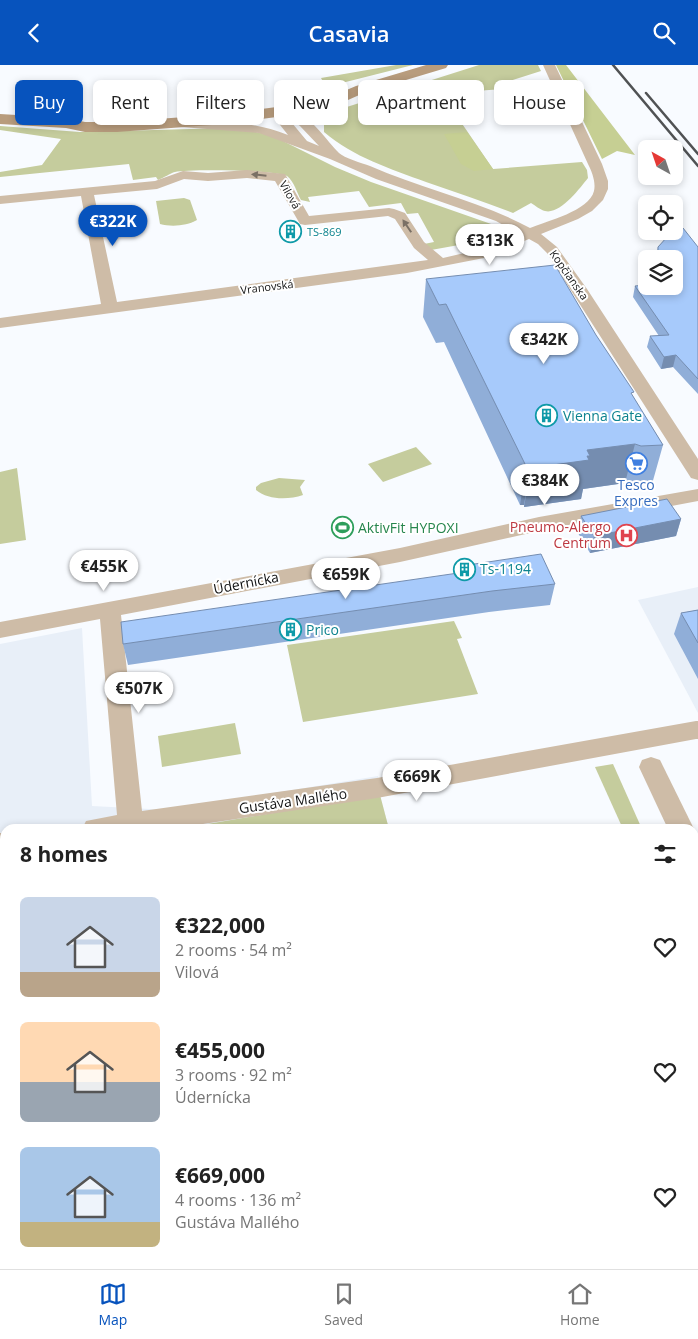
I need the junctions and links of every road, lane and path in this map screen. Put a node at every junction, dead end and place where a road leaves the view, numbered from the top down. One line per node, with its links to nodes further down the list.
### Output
1 (441, 65): 3 (street)
2 (549, 65): 19 (street, Vranovská)
3 (406, 76): 4 (street); 5 (street)
4 (392, 80)
5 (264, 101)
6 (177, 114): 9 (street)
7 (0, 119): 8 (street)
8 (15, 120)
9 (83, 120)
10 (177, 124): 11 (street)
11 (80, 125)
12 (210, 125): 15 (street, Kopčianska)
13 (287, 125): 15 (street, Kopčianska)
14 (309, 125): 16 (street, Kopčianska)
15 (303, 143): 16 (street, Kopčianska)
16 (335, 155): 19 (street, Kopčianska)
17 (87, 193): 18 (street, Vilová); 20 (street, Vilová, one-way to 17); 21 (street)
18 (0, 200)
19 (530, 233): 20 (street, Vranovská); 23 (street, Kopčianska)
20 (439, 262): 21 (street, Vranovská)
21 (110, 307): 22 (street, Vranovská)
22 (0, 323)
23 (698, 474)
24 (698, 495): 25 (street, Údernícka)
25 (110, 609): 26 (street, Údernícka); 29 (street)
26 (0, 630)
27 (696, 731): 30 (street, Gustáva Mallého)
28 (651, 767): 31 (street)
29 (130, 824)
30 (142, 824)
31 (679, 824)

